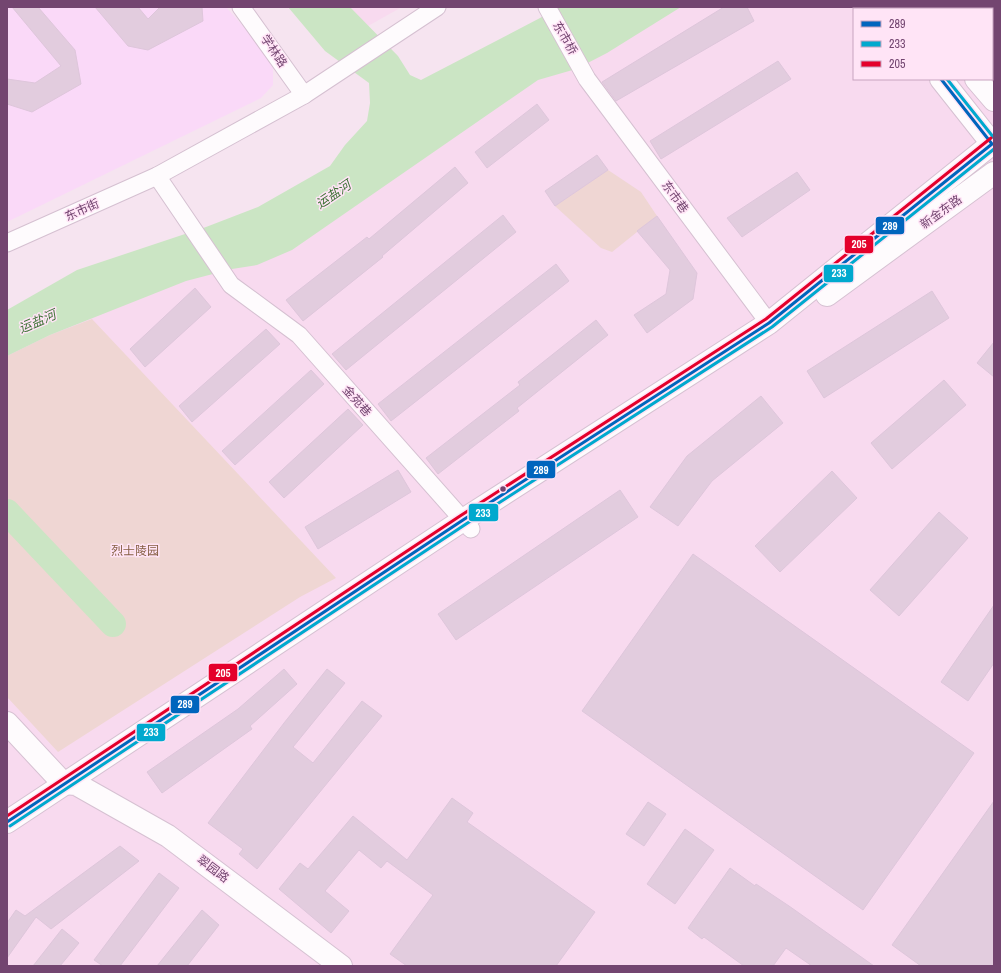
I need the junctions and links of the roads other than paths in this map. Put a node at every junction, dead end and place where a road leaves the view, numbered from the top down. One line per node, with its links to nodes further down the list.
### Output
1 (242, 7): 7 (street, 学林路)
2 (437, 7): 7 (street, 东市街)
3 (547, 7): 4 (street, 东市桥)
4 (583, 69): 13 (street, 东市巷)
5 (941, 80): 9 (main road)
6 (977, 80): 8 (main road)
7 (304, 96): 11 (street, 东市街)
8 (994, 100)
9 (993, 144): 13 (main road, 新金东路)
10 (994, 173): 14 (main road, 新金东路)
11 (157, 176): 12 (street, 东市街); 14 (street, 金苑巷)
12 (7, 243)
13 (769, 323): 14 (main road, 新金东路)
14 (467, 525): 16 (main road, 新金东路)
15 (7, 723): 16 (main road, 翠园路)
16 (70, 784): 17 (main road, 新金东路); 18 (main road, 新金东路); 19 (main road, 翠园路)
17 (7, 822)
18 (7, 833)
19 (341, 966)

